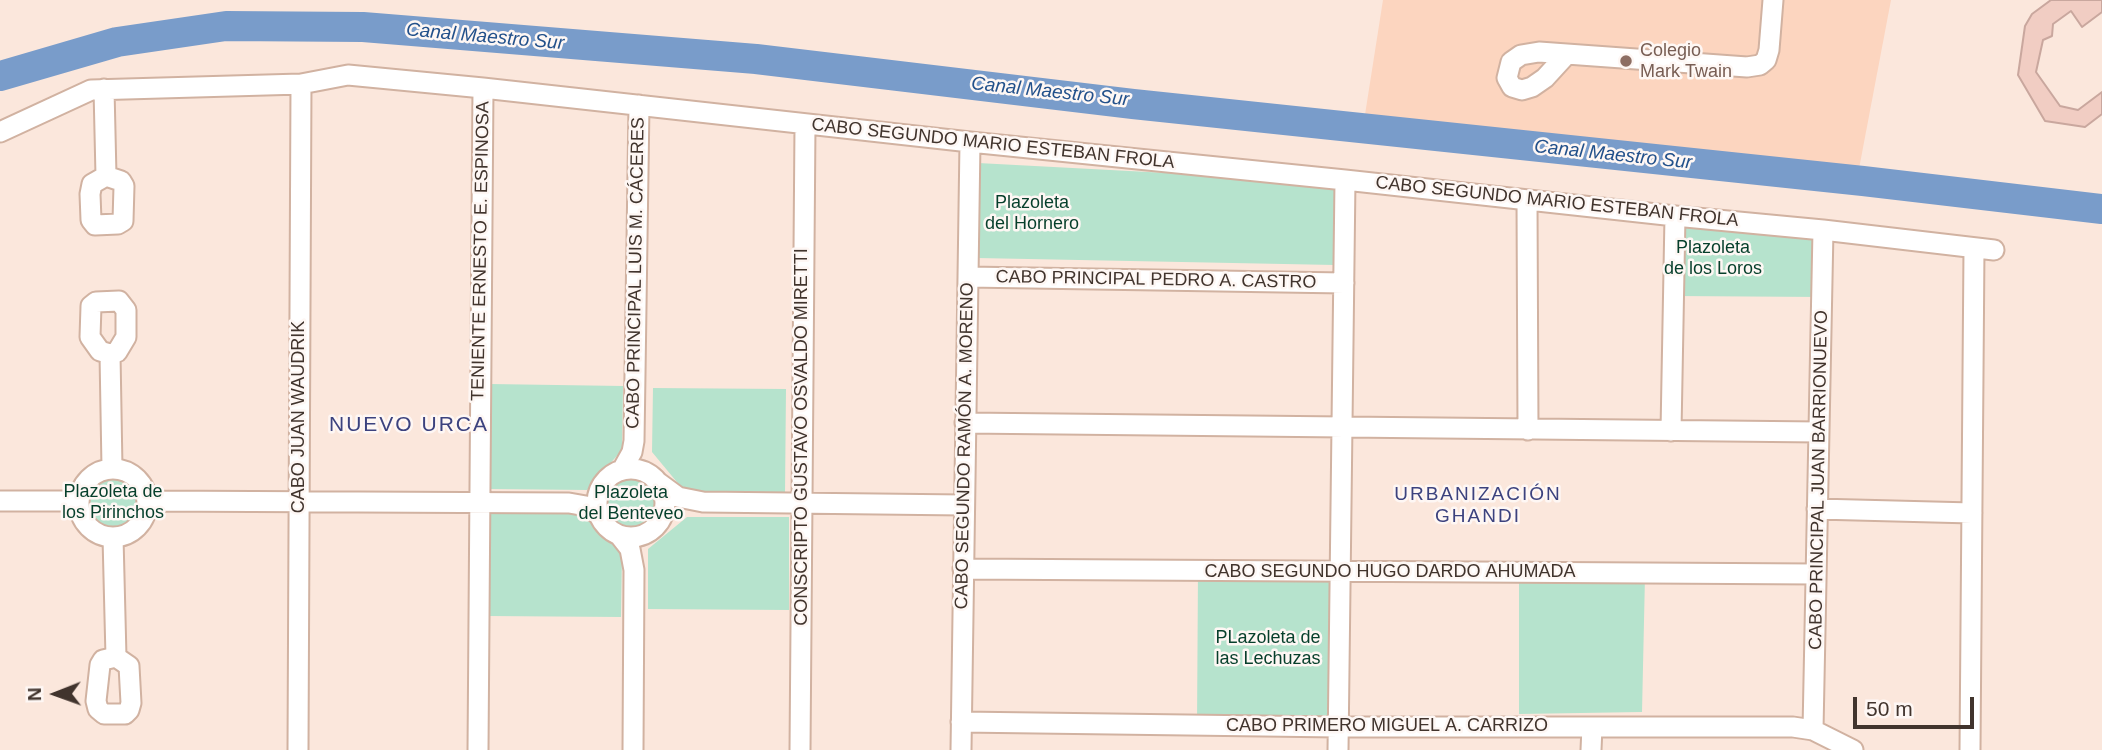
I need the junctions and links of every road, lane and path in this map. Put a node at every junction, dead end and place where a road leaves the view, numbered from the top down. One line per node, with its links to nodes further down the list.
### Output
1 (1773, 0): 2 (street)
2 (1567, 54)
3 (301, 85): 4 (street, CABO SEGUNDO MARIO ESTEBAN FROLA); 5 (street, CABO SEGUNDO MARIO ESTEBAN FROLA); 31 (street, CABO JUAN WAUDRIK)
4 (483, 88): 6 (street, CABO SEGUNDO MARIO ESTEBAN FROLA); 34 (street, TENIENTE ERNESTO E. ESPINOSA)
5 (104, 89): 8 (street, CABO SEGUNDO MARIO ESTEBAN FROLA); 10 (street)
6 (639, 105): 7 (street, CABO SEGUNDO MARIO ESTEBAN FROLA); 25 (street, CABO PRINCIPAL LUIS M. CÁCERES)
7 (805, 125): 9 (street, CABO SEGUNDO MARIO ESTEBAN FROLA); 37 (street, CONSCRIPTO GUSTAVO OSVALDO MIRETTI)
8 (0, 132)
9 (970, 142): 11 (street, CABO SEGUNDO MARIO ESTEBAN FROLA); 17 (street, CABO SEGUNDO RAMÓN A. MORENO)
10 (107, 176)
11 (1345, 180): 12 (street, CABO SEGUNDO MARIO ESTEBAN FROLA); 18 (street)
12 (1527, 200): 13 (street, CABO SEGUNDO MARIO ESTEBAN FROLA); 22 (street)
13 (1675, 216): 14 (street, CABO SEGUNDO MARIO ESTEBAN FROLA); 23 (street)
14 (1823, 230): 15 (street, CABO SEGUNDO MARIO ESTEBAN FROLA); 24 (street, CABO PRINCIPAL JUAN BARRIONUEVO)
15 (1974, 248): 16 (street, CABO SEGUNDO MARIO ESTEBAN FROLA); 40 (street)
16 (1994, 250)
17 (968, 277): 18 (street, CABO PRINCIPAL PEDRO A. CASTRO); 20 (street, CABO SEGUNDO RAMÓN A. MORENO)
18 (1345, 283): 21 (street)
19 (110, 354): 26 (street)
20 (965, 423): 21 (street); 38 (street, CABO SEGUNDO RAMÓN A. MORENO)
21 (1342, 427): 22 (street); 47 (street)
22 (1528, 430): 23 (street)
23 (1671, 431): 24 (street)
24 (1819, 432): 39 (street, CABO PRINCIPAL JUAN BARRIONUEVO)
25 (634, 441): 27 (street, CABO PRINCIPAL LUIS M. CÁCERES); 28 (street, CABO PRINCIPAL LUIS M. CÁCERES)
26 (112, 468): 30 (street); 33 (street)
27 (622, 470): 28 (street); 29 (street)
28 (656, 480): 35 (street); 42 (street)
29 (601, 487): 36 (street); 41 (street)
30 (79, 500): 32 (street); 44 (street)
31 (299, 500): 33 (street); 34 (street); 54 (street, CABO JUAN WAUDRIK)
32 (0, 501)
33 (148, 501): 44 (street)
34 (479, 501): 36 (street); 55 (street, TENIENTE ERNESTO E. ESPINOSA)
35 (703, 502): 37 (street); 42 (street)
36 (569, 503): 41 (street)
37 (801, 503): 38 (street); 57 (street, CONSCRIPTO GUSTAVO OSVALDO MIRETTI)
38 (964, 505): 45 (street, CABO SEGUNDO RAMÓN A. MORENO)
39 (1817, 509): 40 (street); 48 (street, CABO PRINCIPAL JUAN BARRIONUEVO)
40 (1972, 513): 62 (street)
41 (599, 515): 43 (street)
42 (654, 528): 43 (street); 46 (street)
43 (619, 535): 46 (street)
44 (113, 537): 49 (street)
45 (963, 569): 47 (street, CABO SEGUNDO HUGO DARDO AHUMADA); 50 (street, CABO SEGUNDO RAMÓN A. MORENO)
46 (634, 570): 56 (street)
47 (1341, 571): 48 (street, CABO SEGUNDO HUGO DARDO AHUMADA); 51 (street)
48 (1816, 574): 53 (street, CABO PRINCIPAL JUAN BARRIONUEVO)
49 (116, 657)
50 (961, 722): 51 (street, CABO PRIMERO MIGUEL A. CARRIZO); 58 (street, CABO SEGUNDO RAMÓN A. MORENO)
51 (1338, 727): 52 (street, CABO PRIMERO MIGUEL A. CARRIZO); 59 (street)
52 (1592, 727): 53 (street, CABO PRIMERO MIGUEL A. CARRIZO); 60 (street)
53 (1813, 730): 61 (street)
54 (298, 750)
55 (478, 750)
56 (633, 750)
57 (800, 750)
58 (961, 750)
59 (1338, 750)
60 (1591, 750)
61 (1853, 750)
62 (1970, 750)

